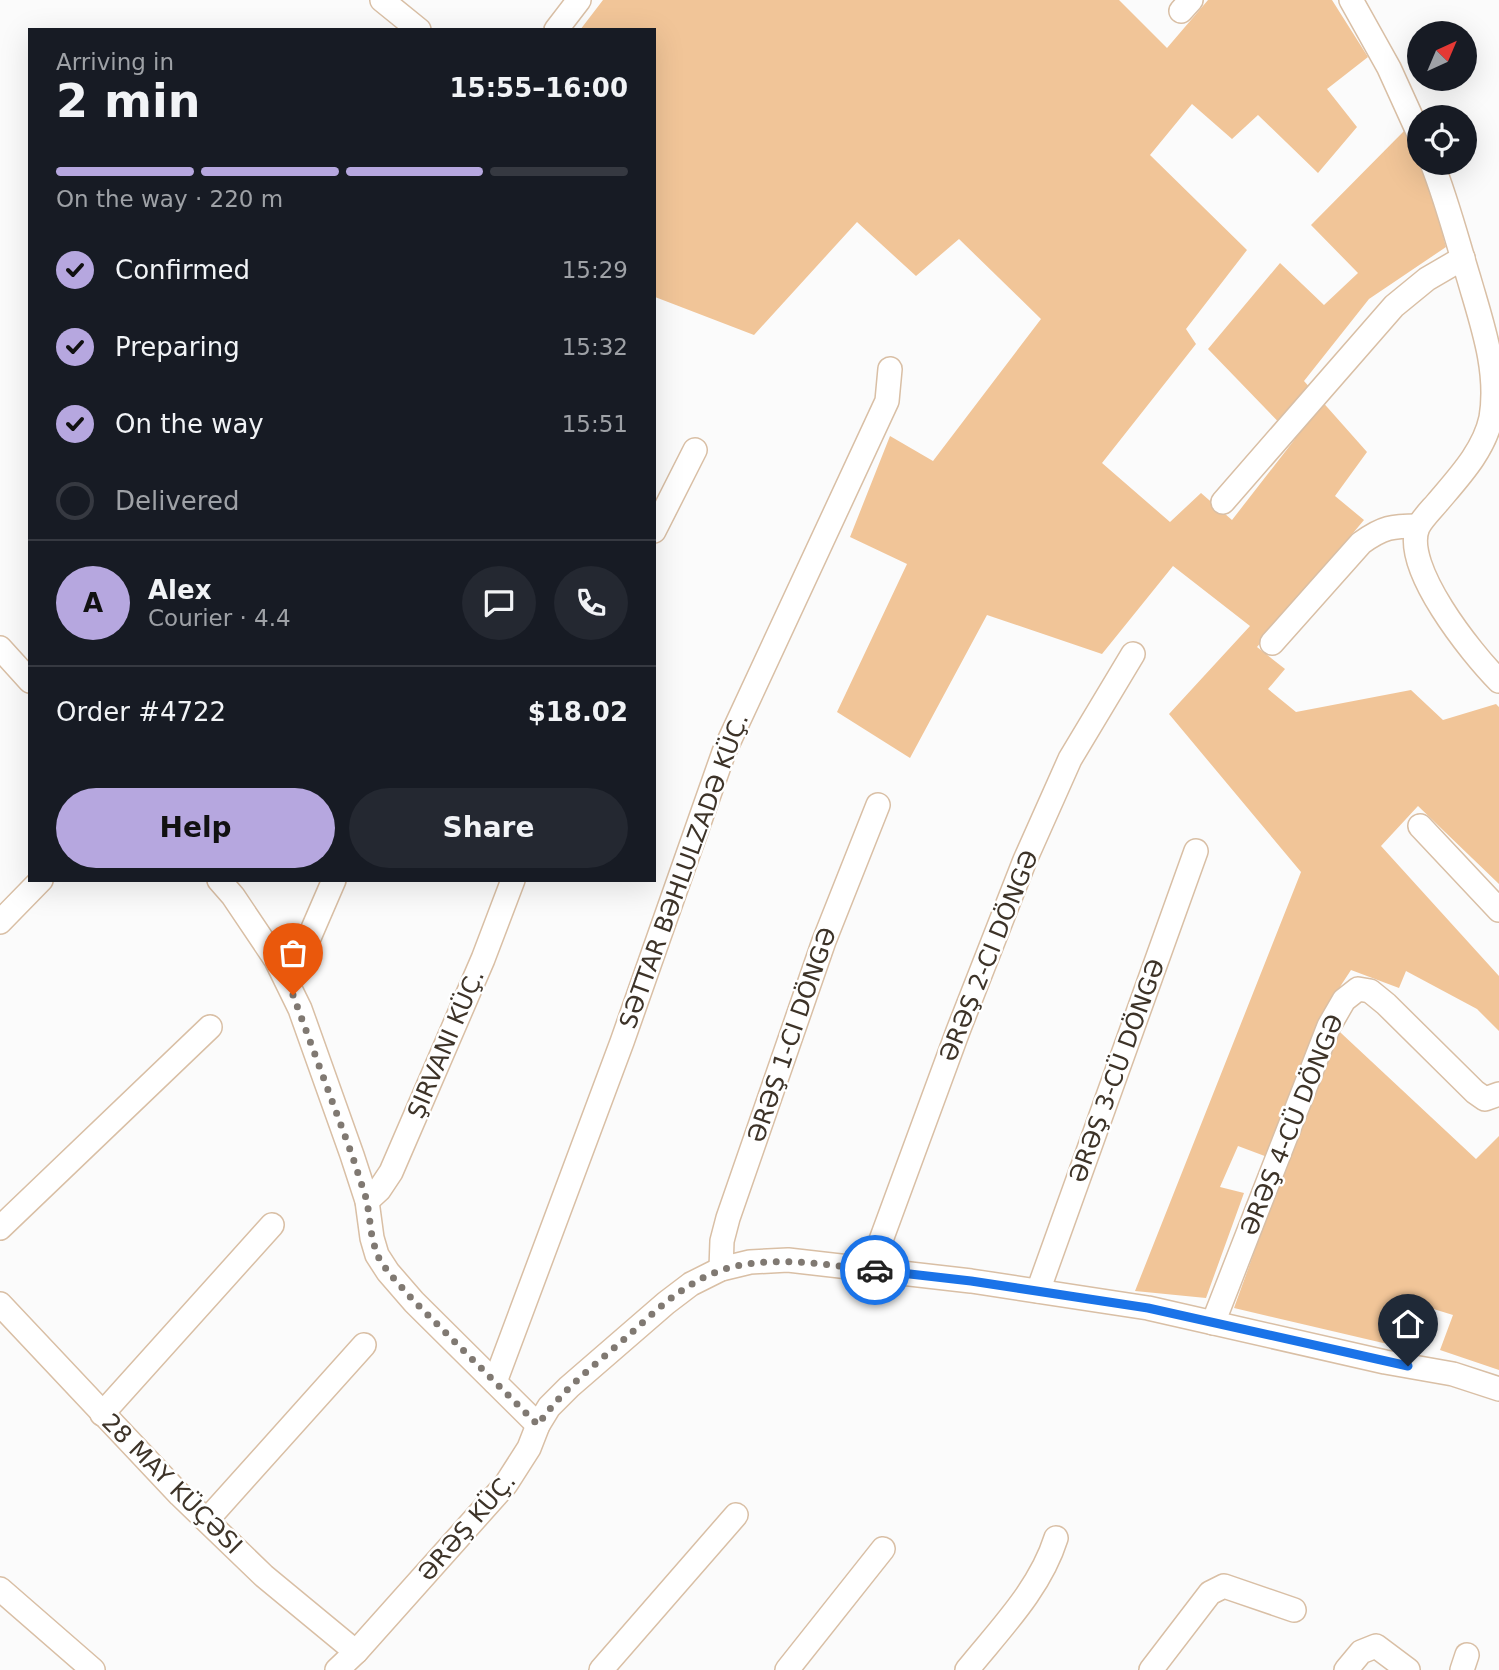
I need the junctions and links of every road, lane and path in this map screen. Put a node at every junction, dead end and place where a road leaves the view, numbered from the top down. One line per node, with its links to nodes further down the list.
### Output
1 (382, 0): 4 (street)
2 (579, 0): 5 (street)
3 (1351, 0): 6 (street)
4 (417, 28)
5 (558, 28)
6 (1407, 108)
7 (1437, 175): 8 (street)
8 (1463, 258): 10 (street); 12 (street)
9 (890, 369): 41 (street, SƏTTAR BƏHLULZADƏ KÜÇ.)
10 (1495, 420): 13 (street)
11 (695, 450): 14 (street)
12 (1223, 502)
13 (1418, 526): 15 (street); 19 (street)
14 (656, 527)
15 (1272, 643)
16 (0, 648): 18 (street)
17 (1133, 654): 36 (street, ƏRƏŞ 2-CI DÖNGƏ)
18 (28, 679)
19 (1499, 681)
20 (878, 805): 35 (street, ƏRƏŞ 1-CI DÖNGƏ)
21 (1420, 826): 27 (street)
22 (1196, 851): 37 (street, ƏRƏŞ 3-CÜ DÖNGƏ)
23 (39, 882): 28 (street)
24 (221, 882): 29 (street)
25 (333, 882): 29 (street)
26 (512, 882): 32 (street, ŞIRVANI KÜÇ.)
27 (1499, 910)
28 (0, 922)
29 (287, 980): 32 (street)
30 (210, 1027): 34 (street)
31 (1499, 1094): 39 (street, ƏRƏŞ 4-CÜ DÖNGƏ)
32 (367, 1201): 41 (street)
33 (272, 1225): 43 (street)
34 (0, 1228)
35 (721, 1269): 36 (street, ƏRƏŞ KÜÇ.); 44 (street, ƏRƏŞ KÜÇ.)
36 (870, 1270): 37 (street, ƏRƏŞ KÜÇ.)
37 (1038, 1291): 39 (street, ƏRƏŞ KÜÇ.)
38 (0, 1304): 43 (street, 28 MAY KÜÇƏSI)
39 (1213, 1323): 42 (street, ƏRƏŞ KÜÇ.)
40 (364, 1345): 46 (street)
41 (495, 1382): 44 (street)
42 (1499, 1389)
43 (102, 1414): 46 (street, 28 MAY KÜÇƏSI)
44 (538, 1425): 51 (street, ƏRƏŞ KÜÇ.)
45 (736, 1515): 54 (street)
46 (207, 1520): 51 (street, 28 MAY KÜÇƏSI)
47 (1056, 1538): 56 (street)
48 (883, 1549): 55 (street)
49 (0, 1590): 52 (street)
50 (1294, 1610): 57 (street)
51 (356, 1652): 53 (street, ƏRƏŞ KÜÇ.)
52 (93, 1670)
53 (337, 1670)
54 (601, 1670)
55 (787, 1670)
56 (967, 1670)
57 (1151, 1670)
58 (1346, 1670): 59 (street)
59 (1408, 1670)

